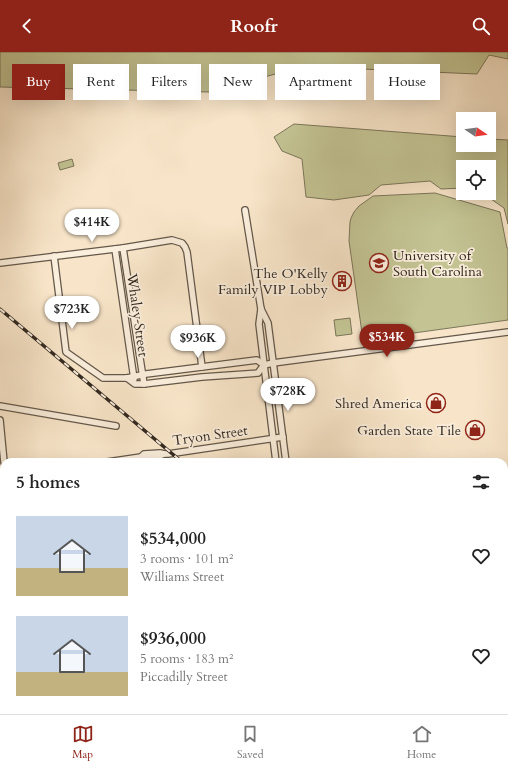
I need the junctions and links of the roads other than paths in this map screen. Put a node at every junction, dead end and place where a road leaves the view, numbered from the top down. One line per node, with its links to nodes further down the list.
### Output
1 (245, 210): 6 (street)
2 (123, 248): 3 (street); 10 (street); 11 (street, Whaley Street)
3 (115, 249): 4 (street); 12 (street, Whaley Street)
4 (54, 256): 5 (street); 13 (street)
5 (0, 263)
6 (261, 309): 8 (street); 9 (street)
7 (508, 332): 8 (street)
8 (273, 363): 9 (street); 19 (street)
9 (264, 365): 10 (street); 15 (street); 20 (street)
10 (202, 367): 11 (street)
11 (143, 374): 12 (street); 15 (street, Whaley Street)
12 (133, 376): 13 (street); 14 (street, Whaley Street)
13 (127, 378): 14 (street)
14 (135, 384): 15 (street)
15 (144, 384)
16 (0, 406): 18 (street)
17 (0, 420): 21 (street)
18 (116, 426)
19 (283, 437): 20 (street, Tryon Street); 24 (street)
20 (273, 438): 22 (street, Tryon Street); 23 (street)
21 (4, 458)
22 (134, 458)
23 (276, 458)
24 (286, 458)

